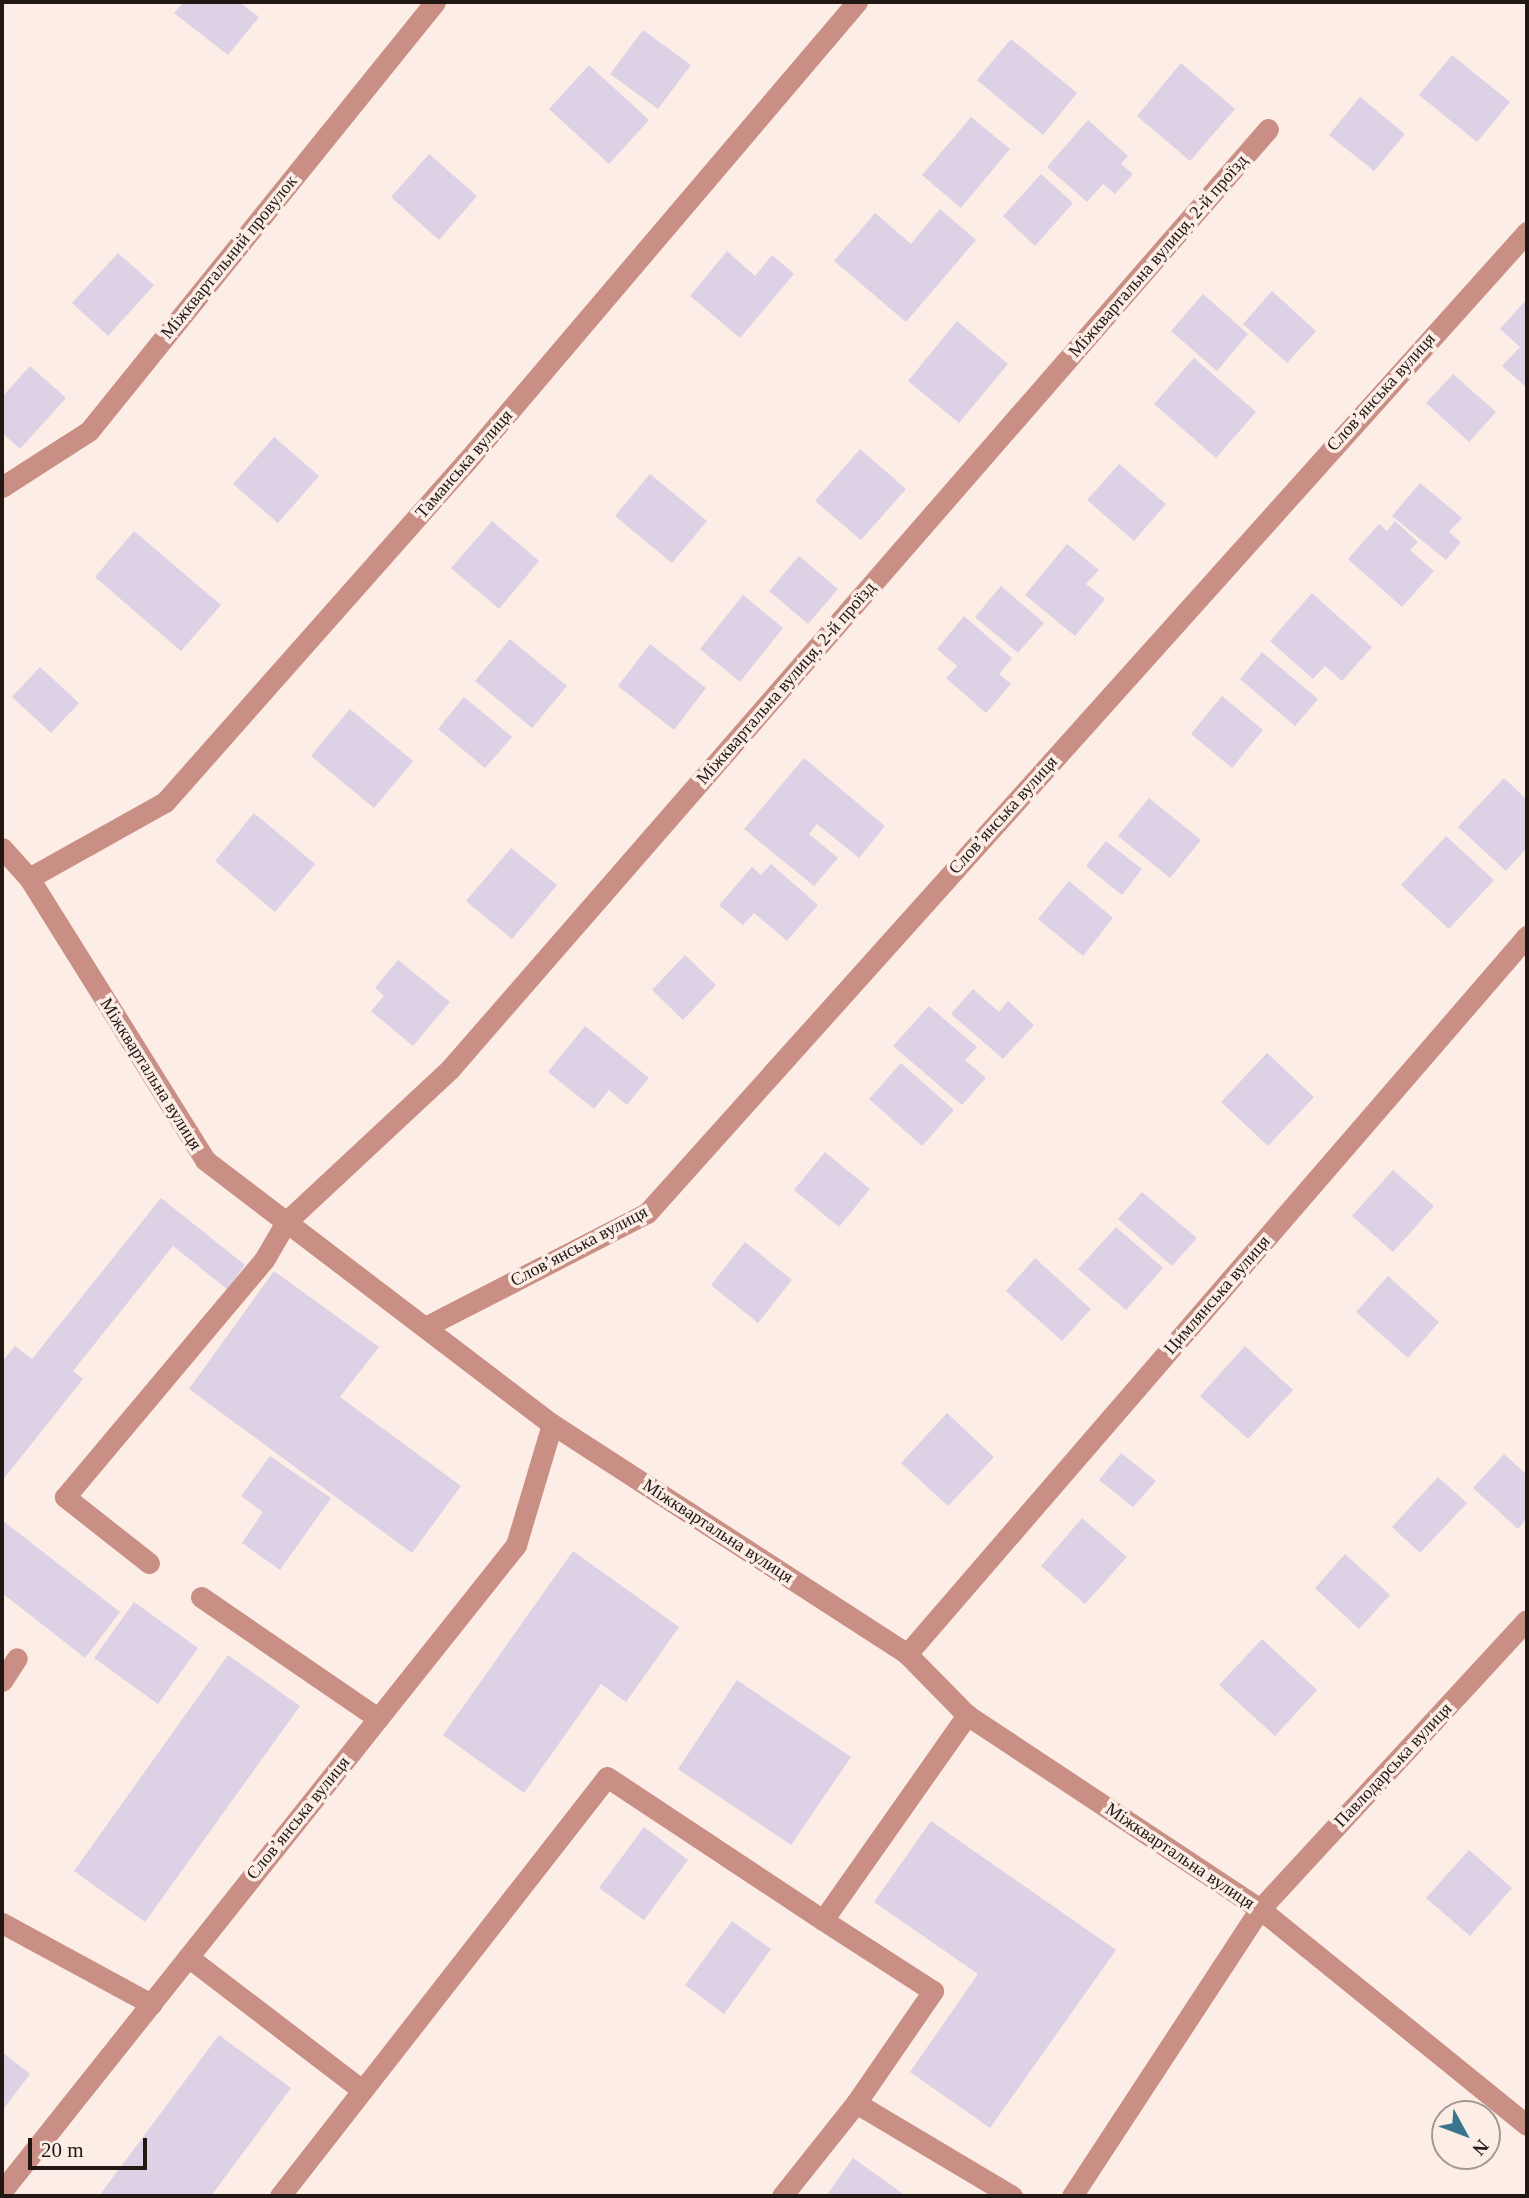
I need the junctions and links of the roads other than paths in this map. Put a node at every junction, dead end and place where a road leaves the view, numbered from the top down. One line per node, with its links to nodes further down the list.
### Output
1 (435, 2): 5 (street, Міжквартальний провулок)
2 (858, 2): 7 (street, Таманська вулиця)
3 (1268, 129): 9 (street, Міжквартальна вулиця, 2-й проїзд)
4 (1527, 232): 10 (street, Слов’янська вулиця)
5 (2, 487)
6 (2, 848): 7 (street, Міжквартальна вулиця)
7 (29, 877): 9 (street, Міжквартальна вулиця)
8 (1527, 936): 15 (street, Цимлянська вулиця)
9 (286, 1222): 10 (street, Міжквартальна вулиця); 12 (street, Міжквартальна вулиця, 2-й проїзд)
10 (425, 1327): 11 (street, Міжквартальна вулиця)
11 (552, 1424): 15 (street, Міжквартальна вулиця); 19 (street, Слов’янська вулиця)
12 (149, 1563)
13 (201, 1597): 19 (street)
14 (1527, 1620): 20 (street, Павлодарська вулиця)
15 (907, 1654): 18 (street, Міжквартальна вулиця)
16 (17, 1658): 17 (street)
17 (2, 1681)
18 (967, 1714): 20 (street, Міжквартальна вулиця); 21 (street)
19 (378, 1718): 23 (street, Слов’янська вулиця)
20 (1260, 1909): 27 (street, Міжквартальна вулиця); 32 (street, Павлодарська вулиця)
21 (823, 1920): 25 (street); 26 (street)
22 (2, 1923): 24 (street)
23 (188, 1956): 24 (street, Слов’янська вулиця); 25 (street)
24 (151, 2004): 28 (street, Слов’янська вулиця)
25 (362, 2090): 29 (street)
26 (856, 2103): 30 (street); 31 (street)
27 (1527, 2125)
28 (2, 2191)
29 (280, 2196)
30 (782, 2196)
31 (1012, 2196)
32 (1072, 2196)

